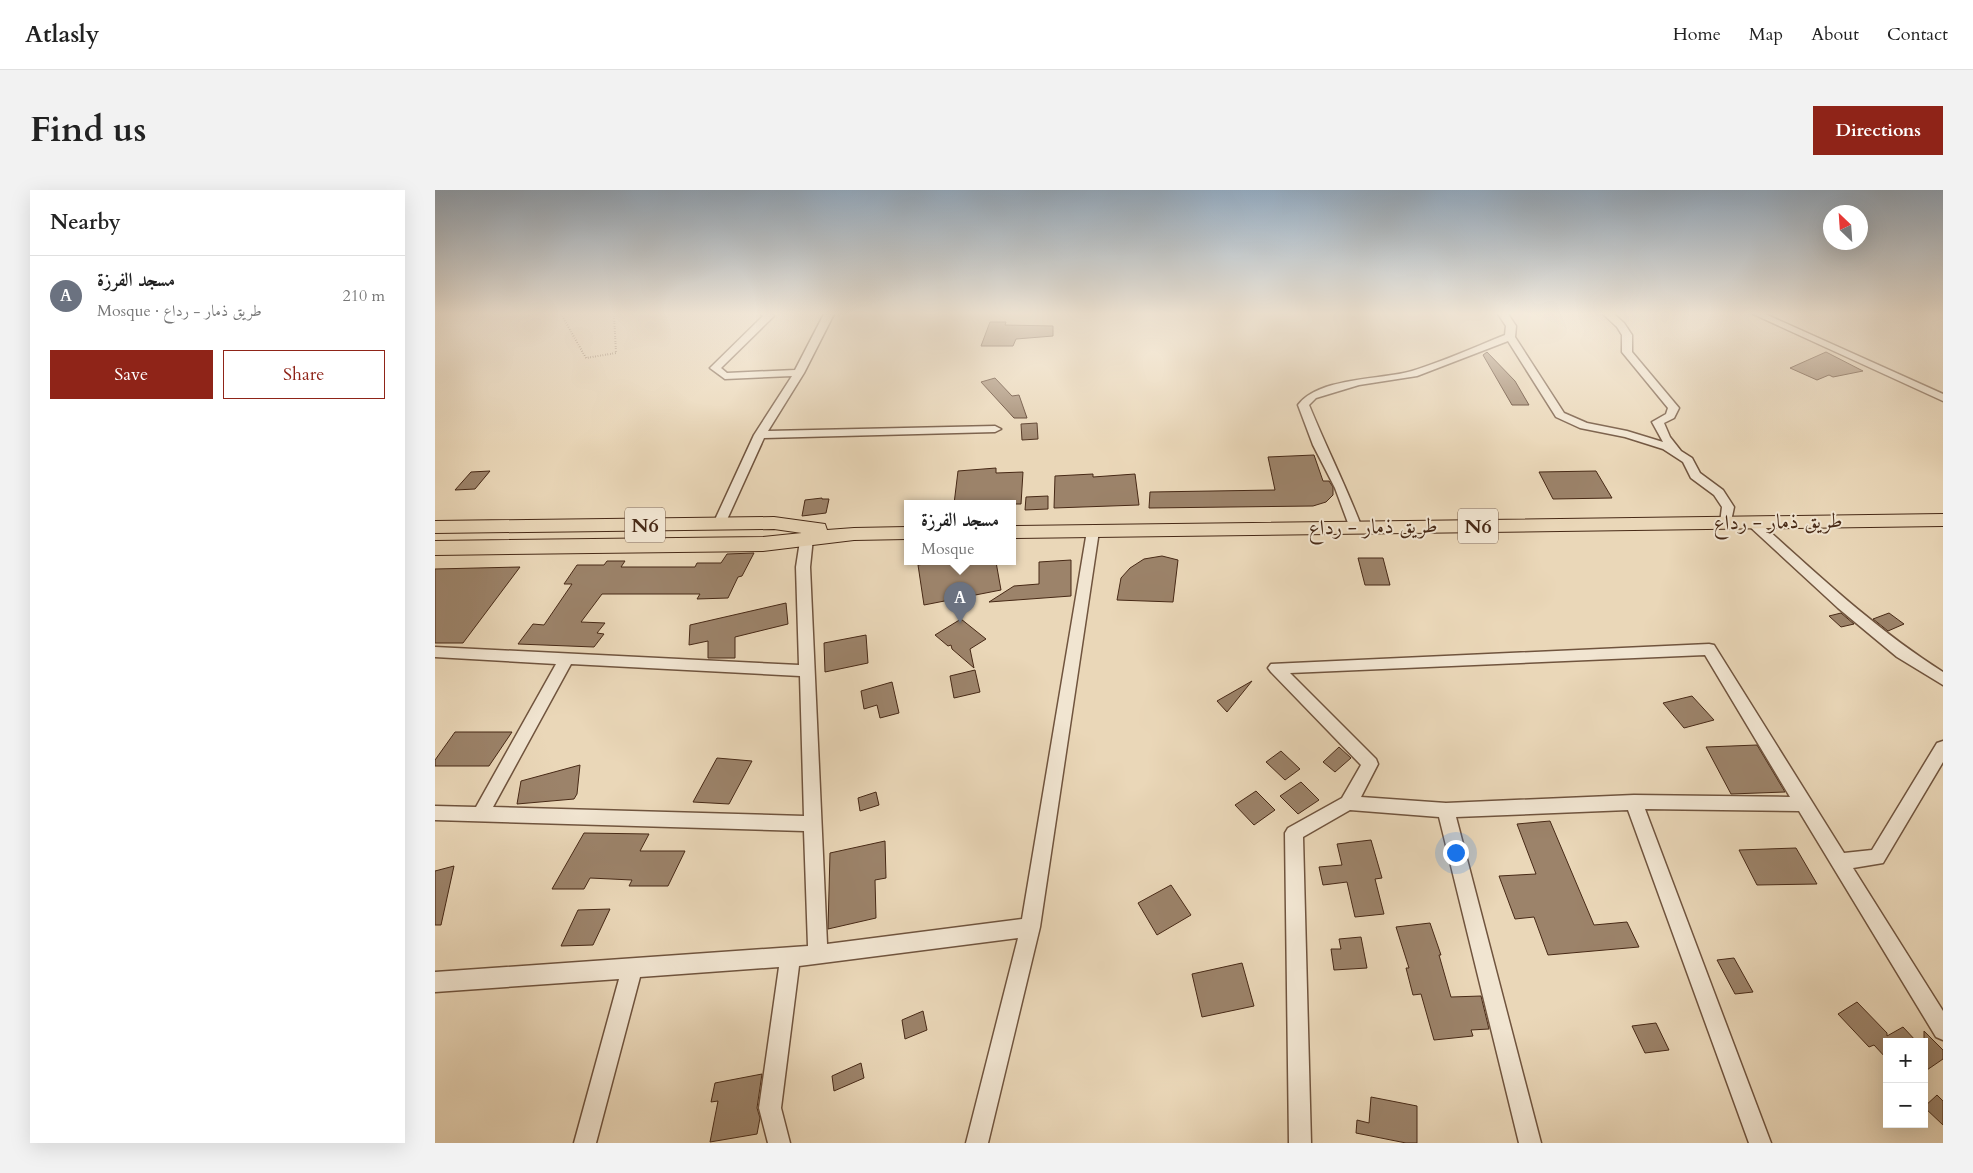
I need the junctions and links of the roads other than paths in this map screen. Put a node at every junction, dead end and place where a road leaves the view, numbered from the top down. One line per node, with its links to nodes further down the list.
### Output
1 (725, 358): 7 (street)
2 (806, 358): 7 (street)
3 (1454, 358): 17 (street)
4 (1522, 358): 11 (street)
5 (1633, 358): 11 (street)
6 (1856, 358): 8 (street)
7 (799, 373): 10 (street)
8 (1943, 398)
9 (995, 429): 10 (street)
10 (760, 435): 15 (street)
11 (1677, 453): 13 (street)
12 (1943, 520): 14 (main road, طريق ذمار - رداع / N6)
13 (1726, 523): 14 (main road, طريق ذمار - رداع / N6); 17 (main road, طريق ذمار - رداع / N6)
14 (1753, 523): 26 (street)
15 (719, 524): 16 (main road, N6); 21 (main road, N6)
16 (435, 527)
17 (1356, 528): 18 (main road, طريق ذمار - رداع / N6)
18 (1093, 531): 19 (main road, طريق ذمار - رداع / N6); 36 (street)
19 (1016, 532)
20 (904, 533): 21 (main road, N6)
21 (806, 534): 22 (main road, N6); 25 (street)
22 (435, 548)
23 (435, 652): 24 (street)
24 (566, 659): 25 (street); 33 (street)
25 (807, 671): 34 (street)
26 (1943, 679)
27 (1943, 748): 35 (street)
28 (1634, 802): 30 (street); 31 (street); 47 (street)
29 (1347, 803): 30 (street); 31 (street); 45 (street)
30 (1803, 804): 35 (street)
31 (1446, 810): 46 (street)
32 (435, 813): 33 (street)
33 (480, 815): 34 (street)
34 (813, 824): 37 (street)
35 (1839, 862): 41 (street)
36 (1030, 928): 37 (street); 44 (street)
37 (818, 955): 38 (street)
38 (790, 957): 39 (street); 43 (street)
39 (632, 969): 40 (street); 42 (street)
40 (435, 982)
41 (1943, 1030)
42 (585, 1143)
43 (779, 1143)
44 (977, 1143)
45 (1300, 1143)
46 (1531, 1143)
47 (1760, 1143)

